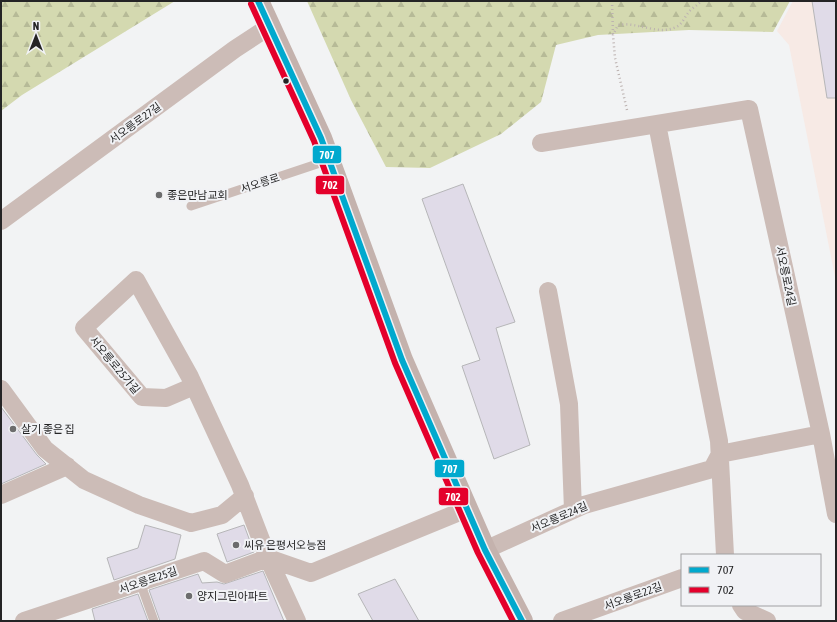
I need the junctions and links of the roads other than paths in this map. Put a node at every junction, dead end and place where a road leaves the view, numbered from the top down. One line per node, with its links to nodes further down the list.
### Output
1 (258, 1): 2 (main road)
2 (270, 26): 5 (main road); 7 (street, 서오릉로27길)
3 (657, 124): 4 (street, 서오릉로24길); 11 (street, 서오릉로24길); 12 (street)
4 (541, 143)
5 (329, 160): 6 (lane, 서오릉로); 16 (main road)
6 (191, 206)
7 (1, 221)
8 (548, 291): 17 (street)
9 (194, 386): 9 (street, 서오릉로25가길); 15 (street, 서오릉로25가길)
10 (1, 389): 13 (street)
11 (821, 434): 12 (street); 18 (street)
12 (720, 454): 17 (street, 서오릉로24길); 20 (street)
13 (67, 466): 14 (street); 15 (street)
14 (1, 495)
15 (245, 496): 21 (street, 서오릉로25가길)
16 (467, 509): 19 (main road); 21 (street)
17 (573, 510): 19 (street, 서오릉로24길)
18 (836, 514)
19 (485, 550): 28 (main road)
20 (725, 554)
21 (268, 558): 23 (street, 서오릉로25길); 27 (street)
22 (681, 578): 29 (street, 서오릉로22길)
23 (140, 582): 25 (street, 서오릉로25길); 26 (lane)
24 (742, 606): 30 (street)
25 (24, 621)
26 (154, 621)
27 (297, 621)
28 (522, 621)
29 (562, 621)
30 (767, 621)

